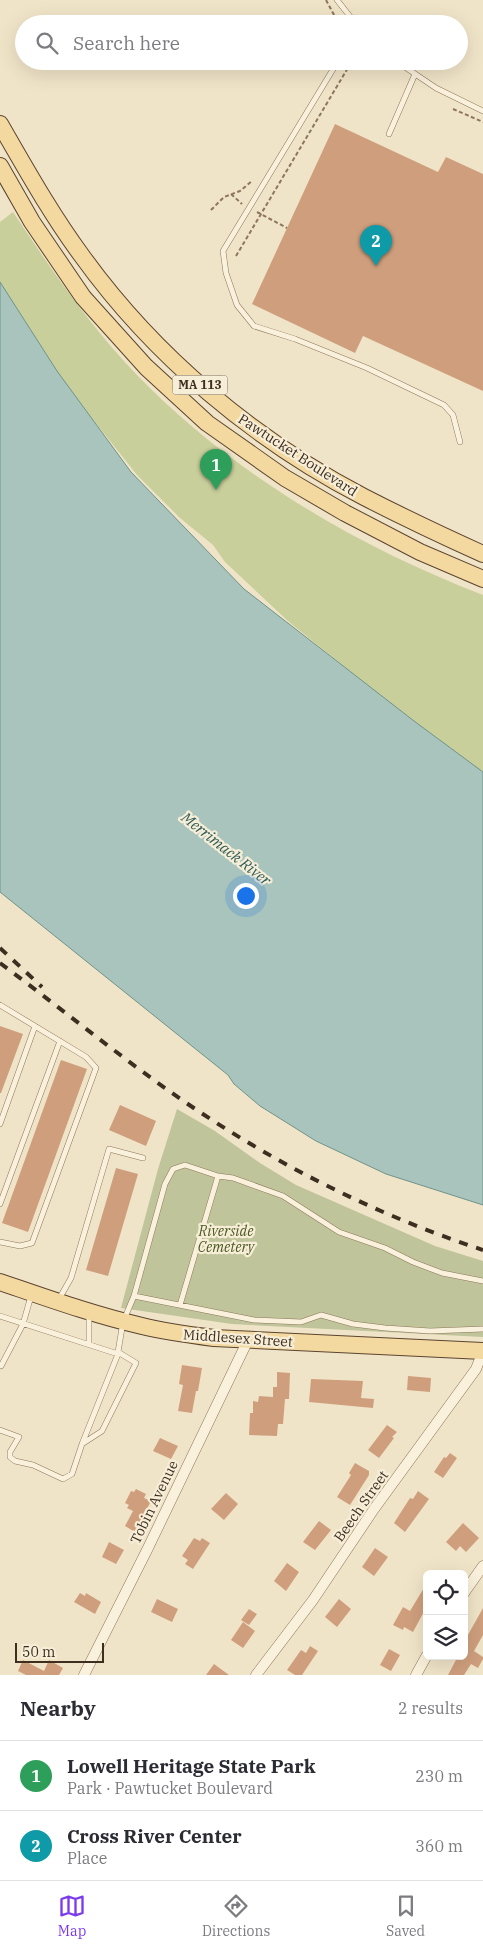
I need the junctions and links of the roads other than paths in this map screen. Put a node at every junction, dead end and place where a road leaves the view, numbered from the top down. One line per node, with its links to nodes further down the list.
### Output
1 (337, 0): 2 (lane)
2 (349, 15)
3 (333, 70): 10 (lane)
4 (410, 70): 5 (lane)
5 (416, 74): 6 (lane); 8 (lane)
6 (483, 111)
7 (0, 124): 11 (main road, Pawtucket Boulevard / MA 113)
8 (390, 134)
9 (0, 166): 12 (main road, Pawtucket Boulevard / MA 113)
10 (460, 442)
11 (483, 554)
12 (483, 579)
13 (0, 1005): 14 (lane)
14 (36, 1026): 15 (lane); 16 (lane)
15 (60, 1041): 19 (lane); 20 (lane)
16 (0, 1124)
17 (143, 1158): 25 (lane)
18 (218, 1176): 21 (lane); 24 (lane); 26 (lane)
19 (0, 1204)
20 (0, 1242)
21 (483, 1281)
22 (0, 1282): 23 (main road, Middlesex Street)
23 (32, 1293): 25 (main road, Middlesex Street); 30 (lane)
24 (134, 1296): 26 (lane); 29 (lane)
25 (58, 1302): 27 (main road, Middlesex Street)
26 (180, 1305): 31 (lane)
27 (89, 1312): 29 (main road, Middlesex Street); 33 (lane)
28 (0, 1316): 30 (lane)
29 (123, 1322): 32 (main road, Middlesex Street); 35 (lane)
30 (23, 1324): 33 (lane); 36 (lane)
31 (483, 1329)
32 (248, 1340): 34 (main road, Middlesex Street); 42 (street, Tobin Avenue)
33 (89, 1344): 35 (lane)
34 (483, 1351): 43 (street, Beech Street)
35 (118, 1354): 38 (lane); 38 (lane)
36 (0, 1366)
37 (0, 1430): 38 (lane)
38 (82, 1444)
39 (483, 1566): 40 (street)
40 (468, 1587)
41 (424, 1660): 44 (street)
42 (84, 1675)
43 (256, 1675)
44 (416, 1675)

